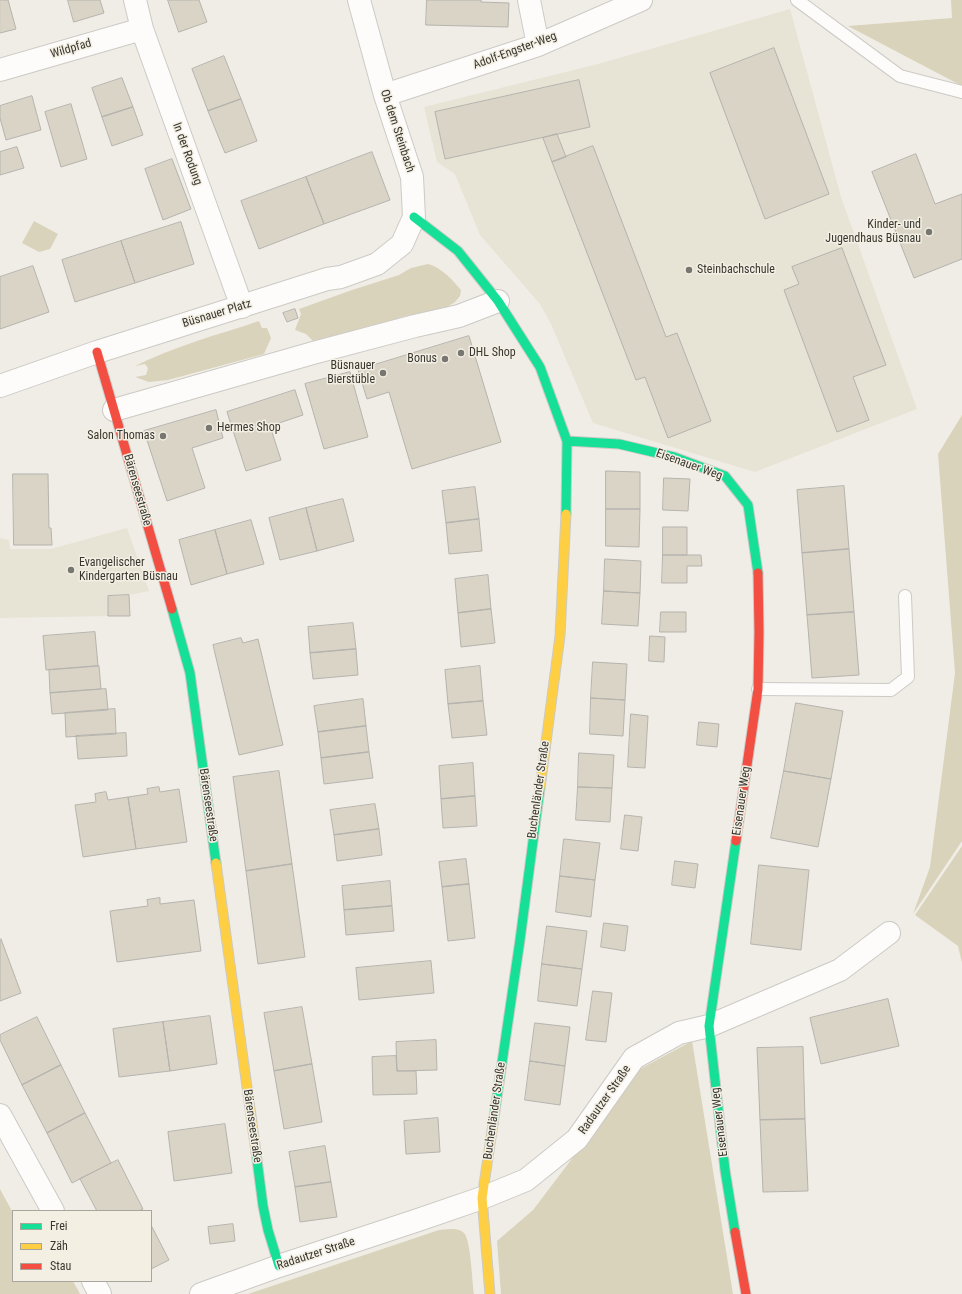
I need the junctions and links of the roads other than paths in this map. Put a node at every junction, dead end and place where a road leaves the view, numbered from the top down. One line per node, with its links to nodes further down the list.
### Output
1 (135, 0): 6 (street, In der Rodung)
2 (359, 0): 10 (street, Ob dem Steinbach)
3 (529, 0): 7 (street)
4 (641, 0): 7 (street, Adolf-Engster-Weg)
5 (797, 0): 9 (lane)
6 (142, 29): 8 (street, Wildpfad); 13 (street, In der Rodung)
7 (538, 45): 10 (street, Adolf-Engster-Weg)
8 (0, 70)
9 (962, 92)
10 (385, 95): 11 (street, Ob dem Steinbach)
11 (414, 217): 12 (street); 13 (street, Büsnauer Platz)
12 (498, 301): 16 (street); 17 (street, Buchenländer Straße)
13 (242, 306): 14 (street, Büsnauer Platz)
14 (97, 352): 15 (street, Büsnauer Platz); 16 (street, Bärenseestraße)
15 (0, 386)
16 (114, 410): 25 (street, Bärenseestraße)
17 (567, 441): 19 (street, Eisenauer Weg); 23 (street, Buchenländer Straße)
18 (905, 596): 19 (lane)
19 (758, 689): 21 (street, Eisenauer Weg)
20 (889, 933): 21 (street, Radautzer Straße)
21 (709, 1026): 23 (street, Radautzer Straße); 30 (street, Eisenauer Weg)
22 (0, 1116): 24 (street)
23 (482, 1198): 25 (street, Radautzer Straße); 29 (street, Buchenländer Straße)
24 (53, 1210)
25 (279, 1266): 28 (street, Radautzer Straße)
26 (94, 1282): 27 (street)
27 (100, 1294)
28 (201, 1294)
29 (490, 1294)
30 (746, 1294)

